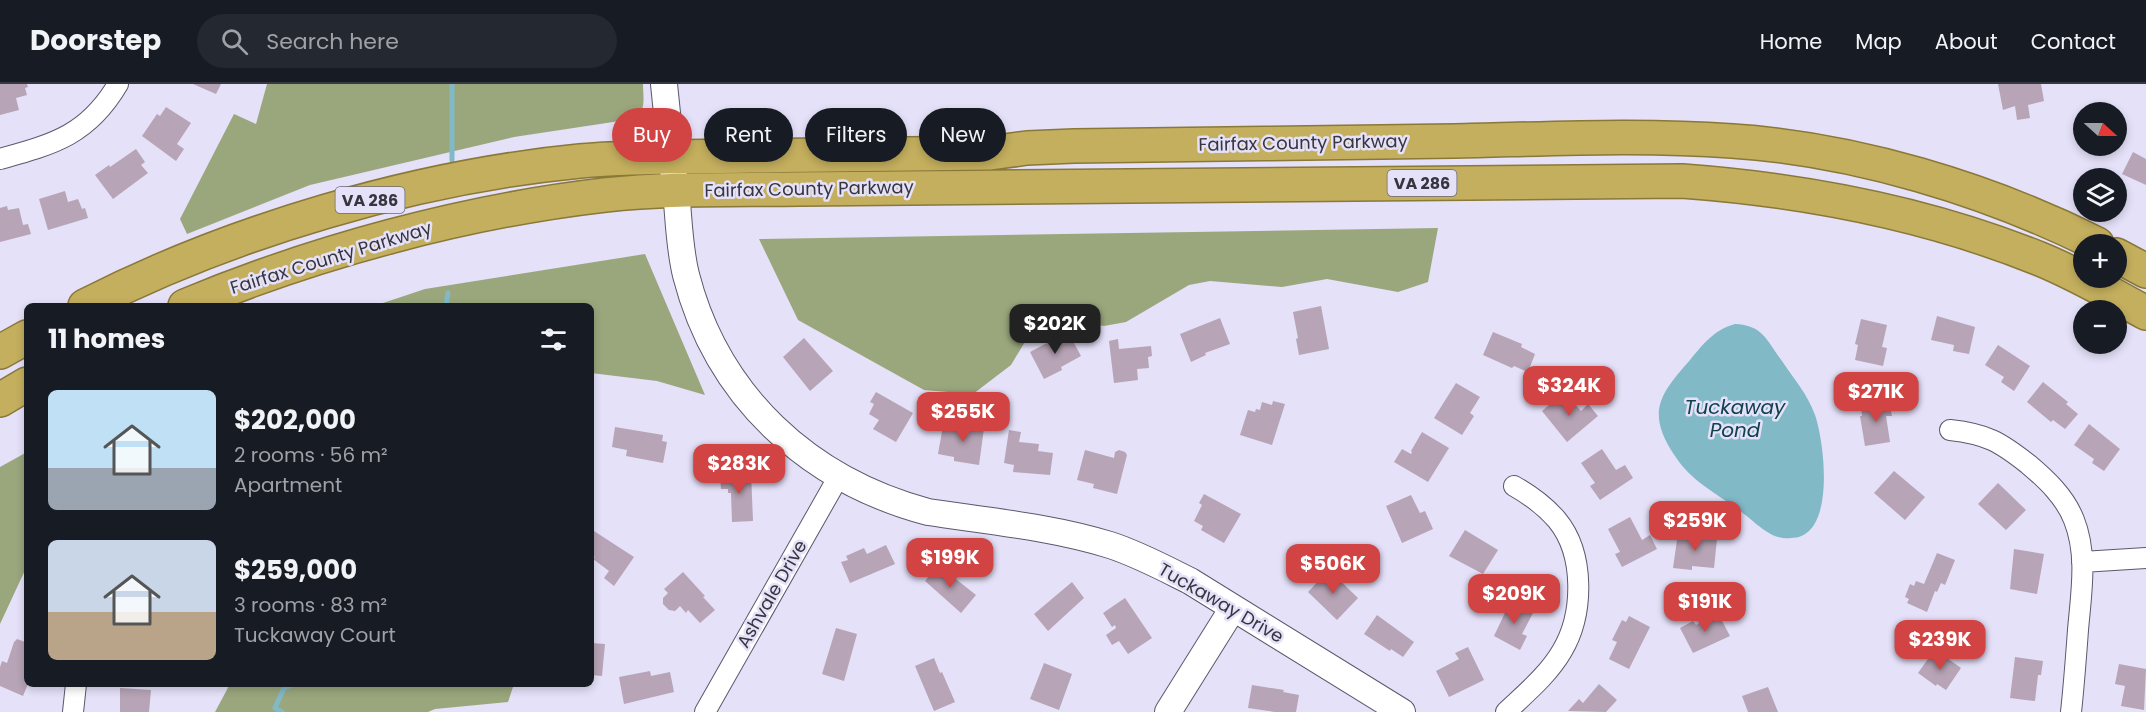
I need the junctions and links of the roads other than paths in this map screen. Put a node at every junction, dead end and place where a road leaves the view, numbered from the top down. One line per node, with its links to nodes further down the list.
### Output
1 (118, 84): 5 (street)
2 (664, 84): 3 (street, Tuckaway Drive)
3 (666, 108)
4 (692, 156): 9 (highway, Fairfax County Parkway / VA 286)
5 (0, 159)
6 (612, 159): 12 (highway, Fairfax County Parkway / VA 286)
7 (672, 162): 8 (street, Tuckaway Drive)
8 (675, 191): 13 (highway, Fairfax County Parkway / VA 286); 14 (highway, Fairfax County Parkway / VA 286); 20 (street, Tuckaway Drive)
9 (2075, 234)
10 (2127, 261): 11 (highway)
11 (2146, 271)
12 (92, 303)
13 (193, 303)
14 (2146, 313)
15 (24, 339): 16 (highway)
16 (0, 352)
17 (24, 386): 18 (highway)
18 (0, 400)
19 (1950, 430): 23 (street)
20 (839, 476): 24 (street, Tuckaway Drive); 27 (street, Ashvale Drive)
21 (1514, 486): 30 (street)
22 (2146, 558): 23 (street)
23 (2082, 562): 31 (street)
24 (1233, 608): 28 (street); 29 (street, Tuckaway Drive)
25 (76, 687): 26 (street)
26 (73, 712)
27 (705, 712)
28 (1168, 712)
29 (1402, 712)
30 (1506, 712)
31 (2071, 712)

